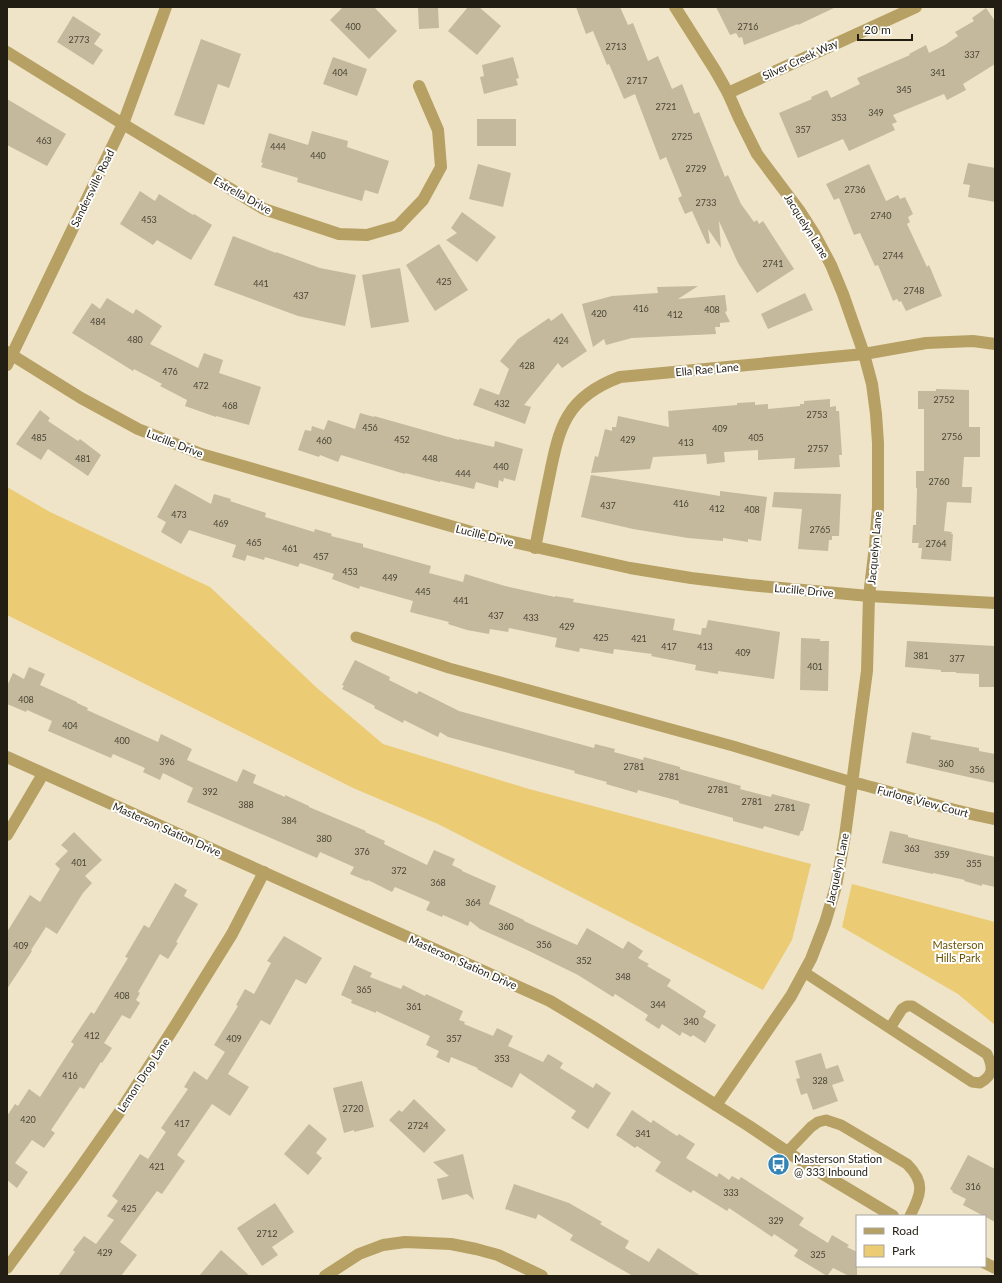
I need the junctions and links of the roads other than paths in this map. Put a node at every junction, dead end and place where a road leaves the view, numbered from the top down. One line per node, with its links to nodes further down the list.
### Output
1 (166, 7): 7 (street, Sandersville Road)
2 (674, 7): 6 (street, Jacquelyn Lane)
3 (916, 7): 6 (street, Silver Creek Way)
4 (7, 52): 7 (street, Estrella Drive)
5 (419, 86): 7 (street, Estrella Drive)
6 (728, 93): 9 (street, Jacquelyn Lane)
7 (123, 124): 10 (street, Sandersville Road)
8 (995, 344): 9 (street, Ella Rae Lane)
9 (864, 354): 11 (street, Ella Rae Lane); 12 (street, Jacquelyn Lane)
10 (9, 357): 11 (street, Lucille Drive)
11 (535, 548): 12 (street, Lucille Drive)
12 (869, 596): 13 (street, Lucille Drive); 17 (street, Jacquelyn Lane)
13 (995, 603)
14 (356, 637): 17 (lane)
15 (7, 757): 16 (street, Masterson Station Drive)
16 (43, 774): 19 (street); 20 (street, Masterson Station Drive)
17 (852, 782): 18 (street, Furlong View Court); 21 (street, Jacquelyn Lane)
18 (995, 819)
19 (7, 834)
20 (264, 872): 23 (street, Masterson Station Drive); 28 (street, Lemon Drop Lane)
21 (804, 972): 22 (lane); 23 (street, Jacquelyn Lane)
22 (890, 1028): 22 (lane)
23 (716, 1105): 24 (street, Masterson Station Drive)
24 (787, 1152): 25 (street, Masterson Station Drive); 26 (lane)
25 (891, 1215)
26 (911, 1215)
27 (986, 1264): 29 (street)
28 (7, 1268)
29 (995, 1268)
30 (325, 1276): 31 (street)
31 (542, 1276)

